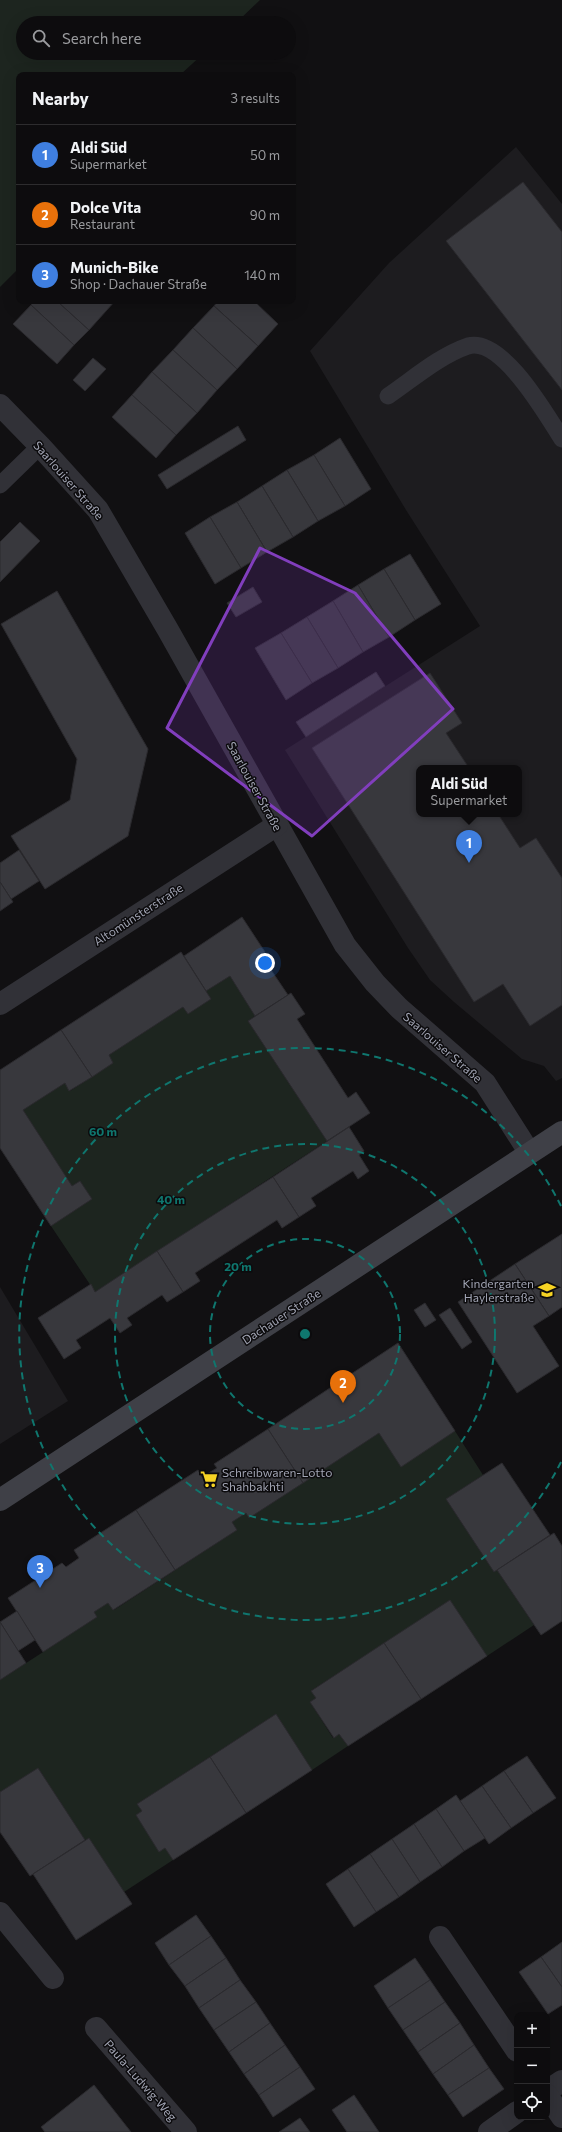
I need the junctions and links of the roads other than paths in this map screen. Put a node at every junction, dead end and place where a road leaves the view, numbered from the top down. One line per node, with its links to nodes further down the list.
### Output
1 (388, 396): 3 (lane)
2 (0, 405): 4 (street, Saarlouiser Straße)
3 (562, 439)
4 (40, 446): 5 (lane); 6 (street, Saarlouiser Straße)
5 (0, 485)
6 (277, 825): 7 (street, Altomünsterstraße); 9 (street, Saarlouiser Straße)
7 (0, 1004)
8 (562, 1132): 9 (main road, Dachauer Straße)
9 (530, 1152): 10 (main road, Dachauer Straße)
10 (0, 1500)
11 (0, 1913): 13 (street)
12 (440, 1937): 15 (street)
13 (53, 1978)
14 (96, 2028): 21 (street, Paula-Ludwig-Weg)
15 (515, 2048)
16 (562, 2081): 17 (street)
17 (550, 2089)
18 (550, 2099): 20 (street)
19 (514, 2114): 22 (street)
20 (562, 2117)
21 (186, 2132)
22 (489, 2132)

